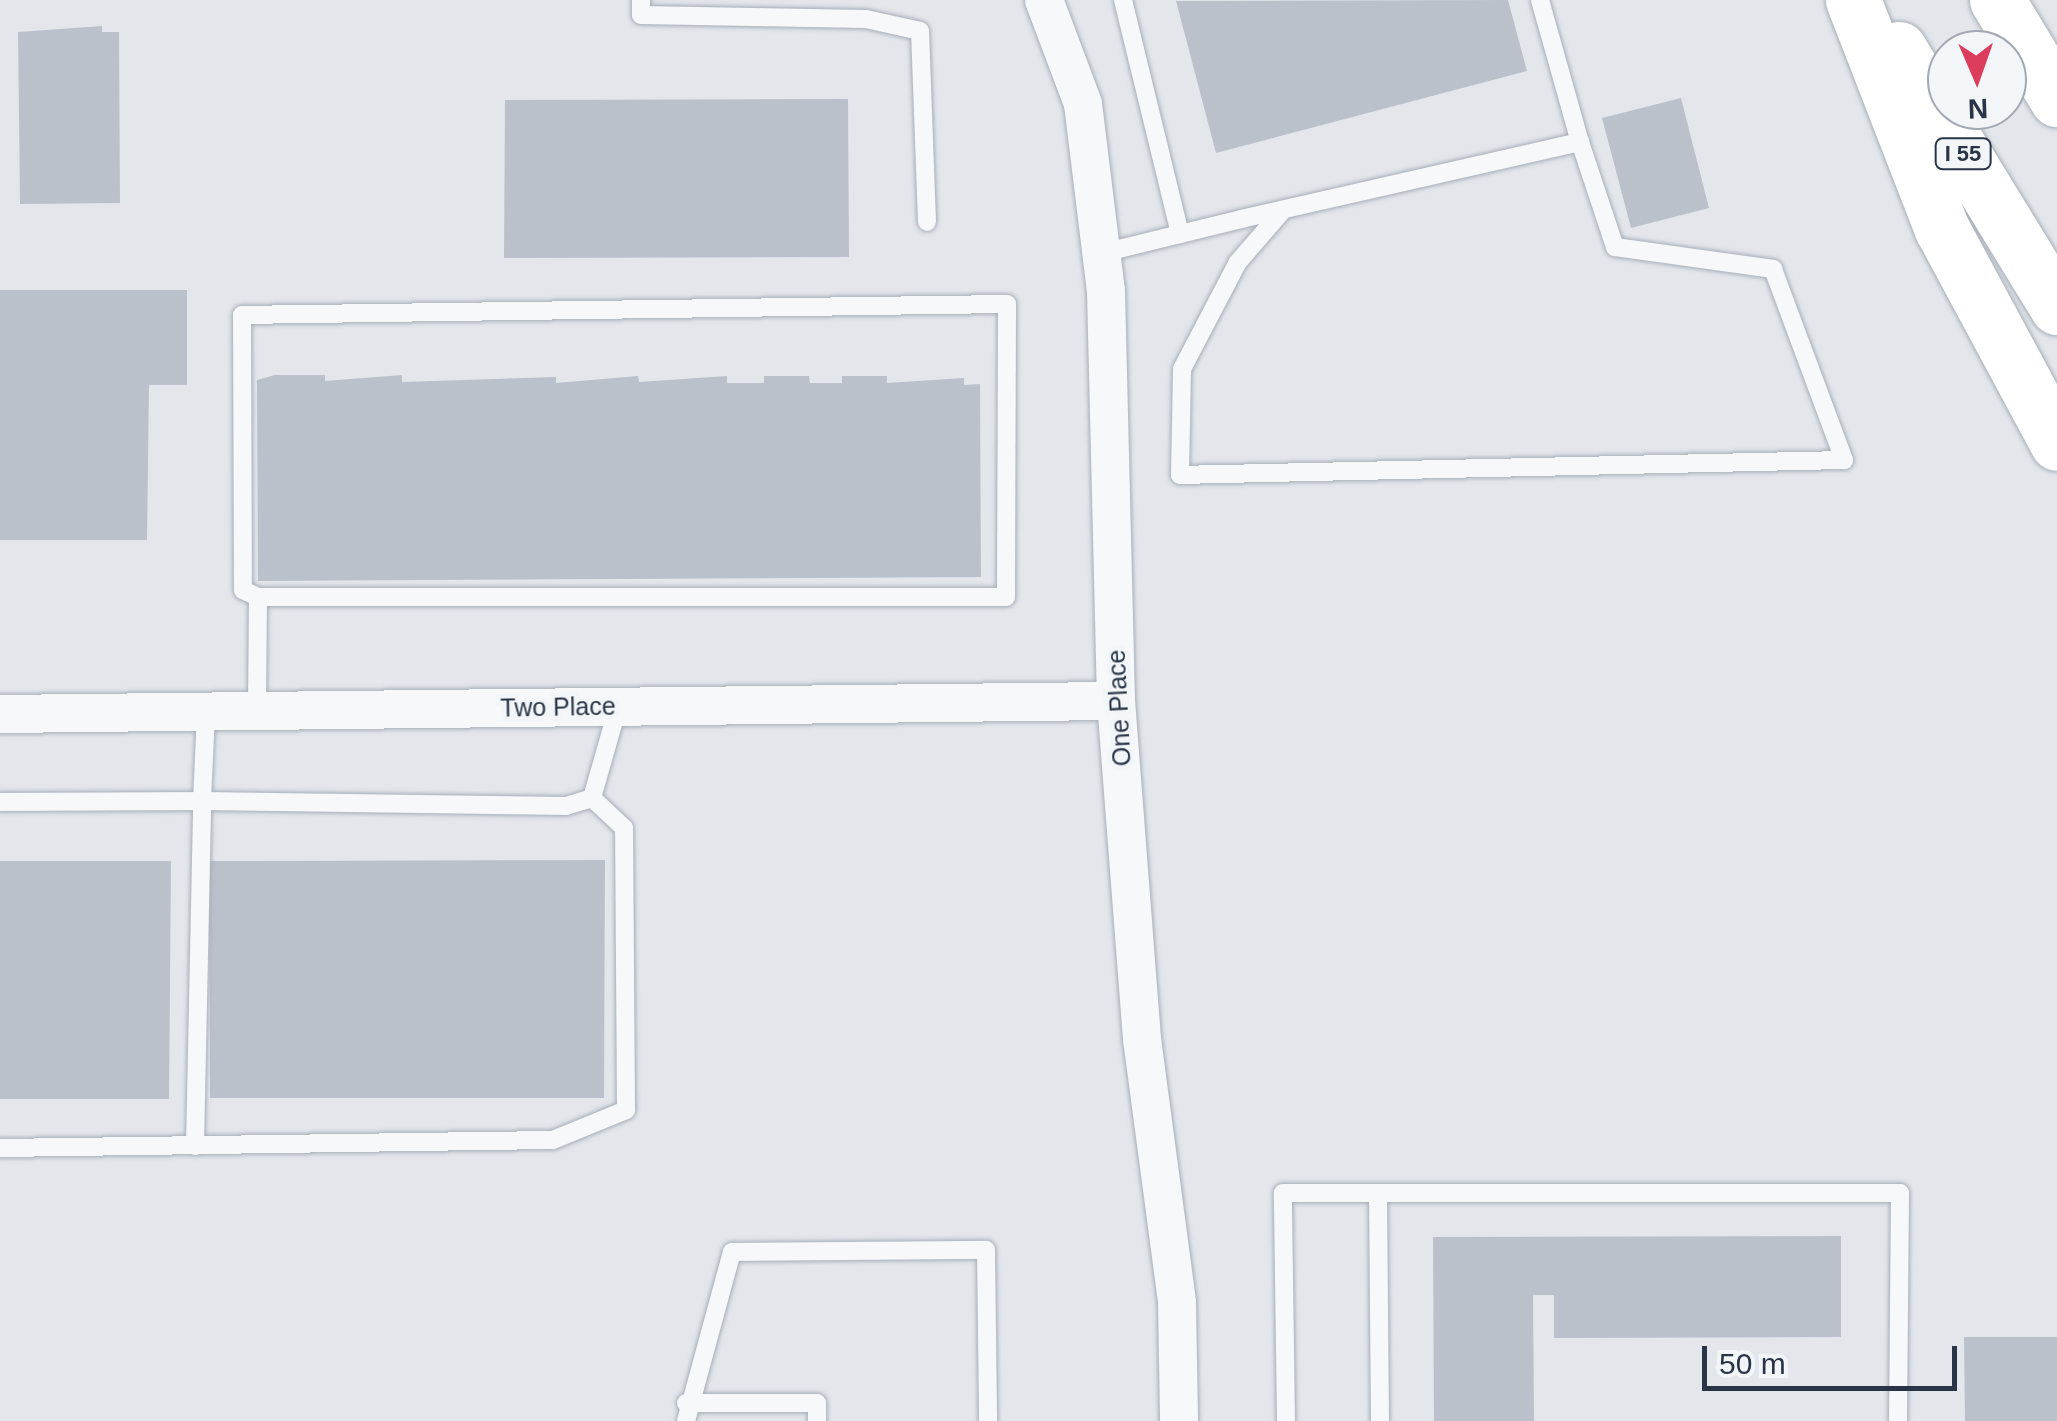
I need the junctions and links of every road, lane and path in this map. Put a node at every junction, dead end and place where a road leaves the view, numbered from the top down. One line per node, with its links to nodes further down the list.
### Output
1 (641, 0): 11 (lane)
2 (1044, 0): 13 (street, One Place)
3 (1123, 0): 12 (lane)
4 (1540, 0): 9 (lane)
5 (1853, 0): 15 (highway)
6 (1869, 0): 14 (highway, I 55)
7 (1998, 0): 8 (highway)
8 (2057, 99)
9 (1580, 142): 10 (lane); 10 (lane)
10 (1283, 210): 12 (lane)
11 (927, 222)
12 (1180, 234): 13 (lane)
13 (1102, 252): 17 (street, One Place)
14 (2057, 308)
15 (2057, 443)
16 (258, 597): 16 (lane); 19 (lane)
17 (1116, 702): 18 (street, Two Place); 34 (street, One Place)
18 (618, 707): 19 (street, Two Place); 22 (lane)
19 (257, 710): 20 (street, Two Place)
20 (206, 712): 21 (street, Two Place); 23 (lane)
21 (0, 714)
22 (592, 798): 23 (lane); 25 (lane)
23 (202, 801): 24 (lane); 25 (lane)
24 (0, 802)
25 (196, 1146): 26 (lane)
26 (0, 1148)
27 (1378, 1194): 35 (lane); 36 (lane); 37 (lane)
28 (686, 1412): 29 (lane); 33 (lane)
29 (729, 1412): 30 (lane)
30 (758, 1412): 31 (lane)
31 (786, 1412): 32 (lane)
32 (817, 1412)
33 (988, 1421)
34 (1179, 1421)
35 (1286, 1421)
36 (1380, 1421)
37 (1898, 1421)

